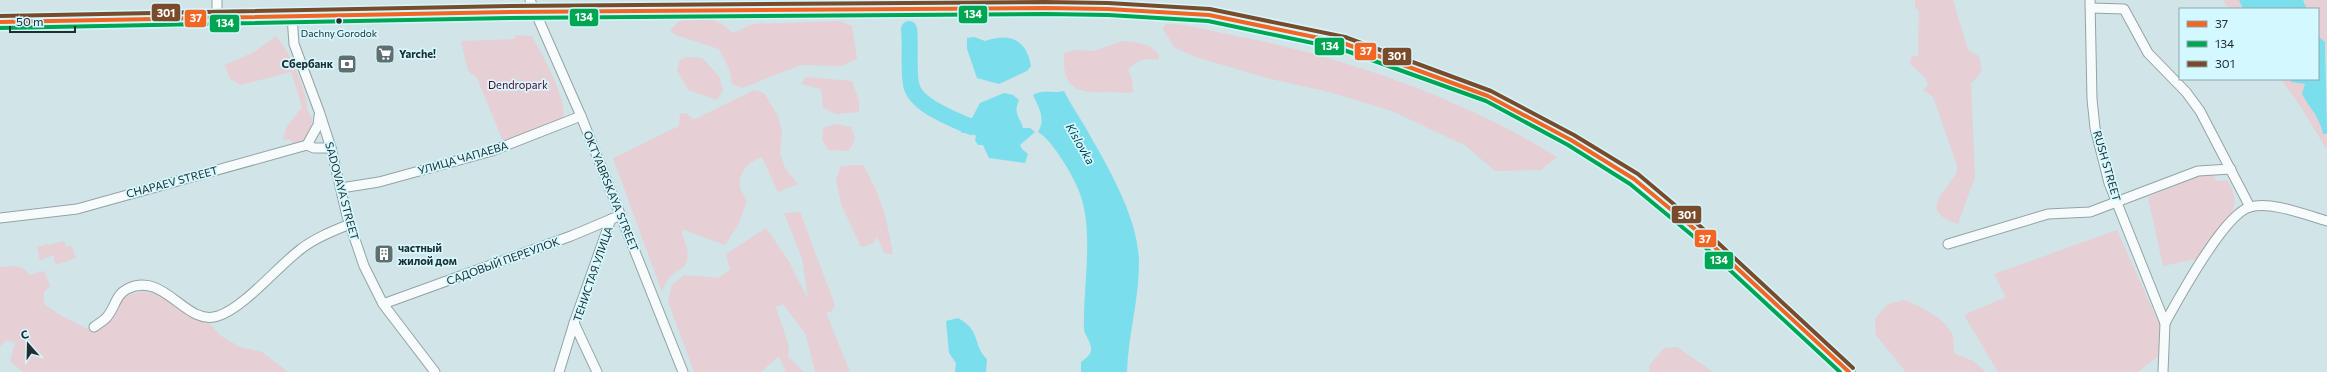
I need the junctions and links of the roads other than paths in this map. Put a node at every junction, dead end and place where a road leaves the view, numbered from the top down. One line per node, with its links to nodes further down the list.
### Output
1 (217, 0): 6 (street)
2 (530, 0): 4 (street, OKTYABRSKAYA STREET)
3 (2090, 4): 12 (street); 14 (street, RUSH STREET)
4 (536, 12): 5 (main road); 9 (street, OKTYABRSKAYA STREET); 30 (main road)
5 (292, 16): 6 (main road); 8 (street, SADOVAYA STREET)
6 (217, 17): 7 (main road)
7 (0, 22)
8 (320, 111): 10 (street); 11 (street, SADOVAYA STREET)
9 (581, 116): 13 (street, УЛИЦА ЧАПАЕВА); 16 (street, OKTYABRSKAYA STREET)
10 (307, 145): 11 (street); 17 (street, CHAPAEV STREET)
11 (331, 148): 13 (street, SADOVAYA STREET)
12 (2231, 169): 14 (street); 15 (street)
13 (341, 188): 20 (street, SADOVAYA STREET)
14 (2117, 203): 21 (street); 24 (street, RUSH STREET)
15 (2250, 207): 19 (street); 24 (street)
16 (621, 215): 18 (street, САДОВЫЙ ПЕРЕУЛОК); 29 (street, OKTYABRSKAYA STREET)
17 (0, 218)
18 (611, 219): 22 (street, САДОВЫЙ ПЕРЕУЛОК); 23 (street, ТЕНИСТАЯ УЛИЦА)
19 (2327, 221)
20 (350, 224): 22 (street, SADOVAYA STREET); 25 (street)
21 (1948, 244)
22 (383, 304): 26 (street, SADOVAYA STREET)
23 (574, 323): 27 (street); 28 (street, ТЕНИСТАЯ УЛИЦА)
24 (2165, 324): 31 (street)
25 (94, 327)
26 (436, 372)
27 (559, 372)
28 (597, 372)
29 (682, 372)
30 (1849, 372)
31 (2163, 372)

